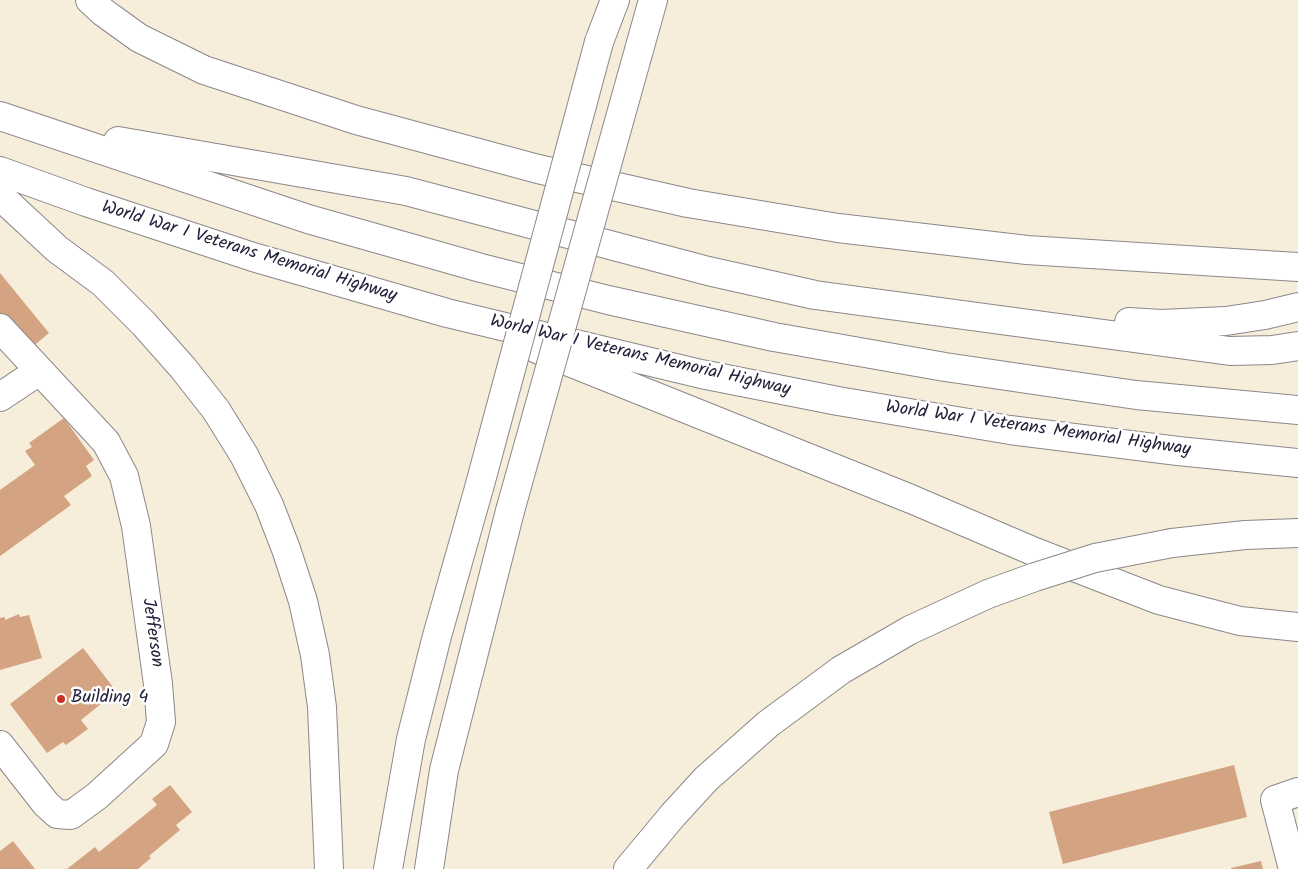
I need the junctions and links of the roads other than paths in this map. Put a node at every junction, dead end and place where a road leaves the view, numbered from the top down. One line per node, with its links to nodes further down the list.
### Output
1 (90, 0): 10 (main road)
2 (609, 0): 5 (main road)
3 (615, 0): 5 (main road)
4 (653, 0): 26 (main road, bridge)
5 (599, 42): 25 (main road, bridge)
6 (0, 116): 7 (main road)
7 (32, 126): 12 (main road); 18 (main road)
8 (0, 171): 13 (main road, World War I Veterans Memorial Highway)
9 (0, 196): 24 (main road)
10 (1298, 267)
11 (1297, 307): 12 (main road)
12 (927, 311): 15 (main road)
13 (447, 313): 19 (main road, World War I Veterans Memorial Highway); 21 (main road)
14 (0, 328): 16 (main road, Jefferson)
15 (1298, 346)
16 (39, 371): 17 (main road); 22 (main road, Jefferson)
17 (0, 397)
18 (1298, 410)
19 (1298, 463)
20 (1298, 533): 27 (main road, bridge)
21 (1298, 627)
22 (0, 746)
23 (1298, 792): 28 (main road)
24 (329, 869)
25 (388, 869)
26 (429, 869)
27 (628, 869)
28 (1293, 869)

